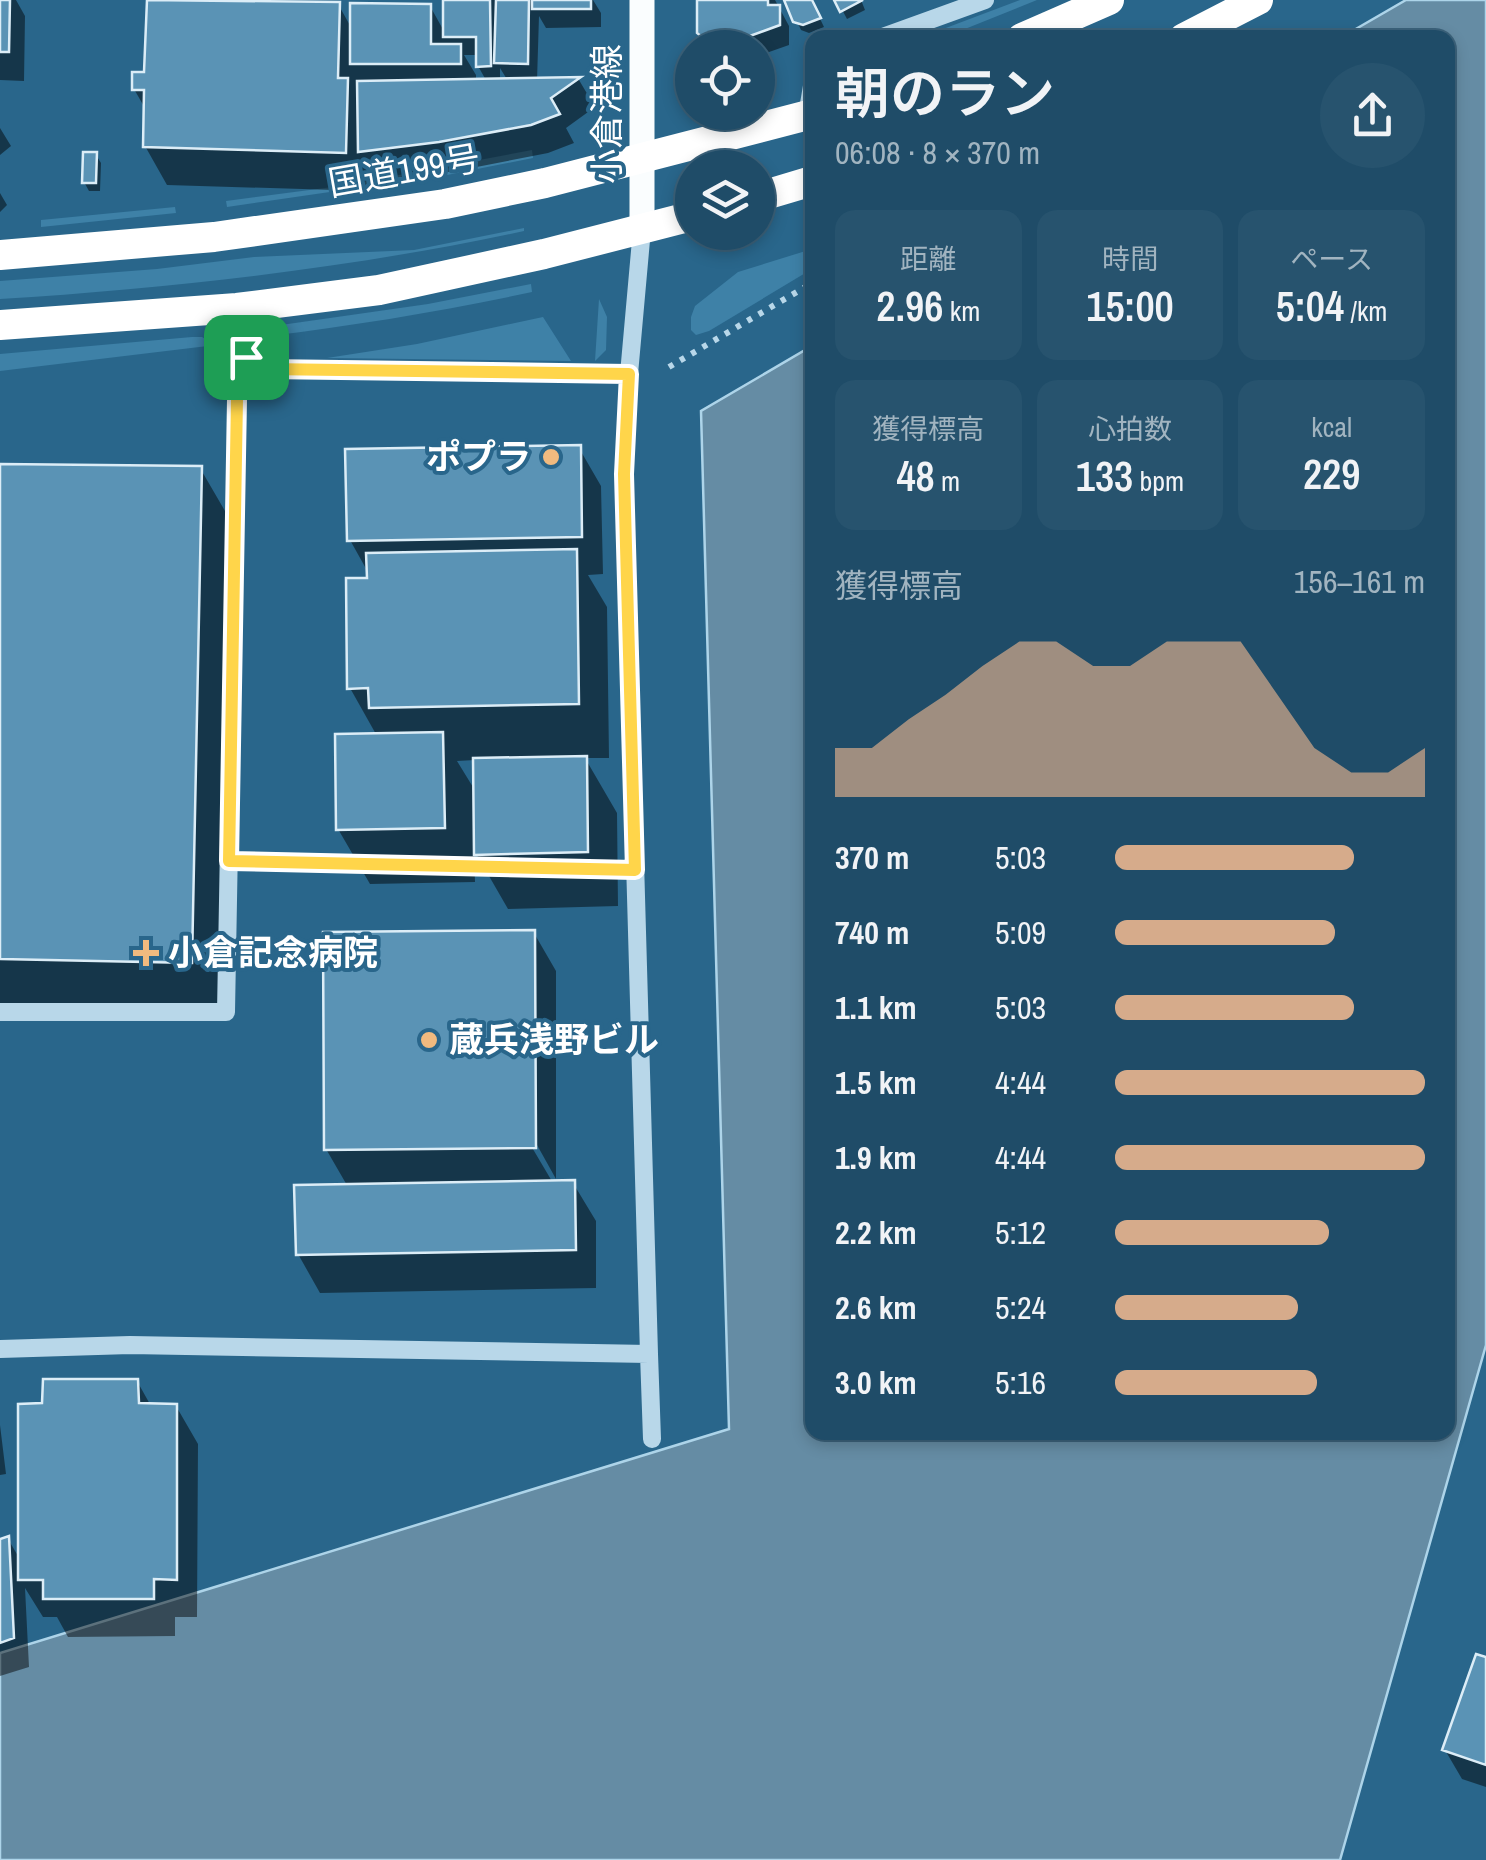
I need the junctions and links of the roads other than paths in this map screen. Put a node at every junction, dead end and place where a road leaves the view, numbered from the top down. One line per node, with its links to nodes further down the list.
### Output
1 (642, 0): 9 (main road, 小倉港線)
2 (985, 0): 5 (street)
3 (1109, 0): 6 (highway)
4 (1258, 0): 7 (highway)
5 (902, 30)
6 (1040, 30)
7 (1200, 30)
8 (805, 107): 9 (highway, 国道199号)
9 (642, 158): 13 (main road, 小倉港線); 14 (highway, 国道199号)
10 (805, 184): 11 (highway)
11 (775, 193)
12 (675, 220): 13 (highway)
13 (642, 229): 15 (highway); 18 (street)
14 (0, 255)
15 (237, 308): 16 (highway); 17 (street)
16 (0, 325)
17 (246, 357): 18 (street); 19 (street)
18 (629, 374): 20 (street)
19 (229, 861): 20 (street); 21 (street)
20 (635, 870): 23 (street)
21 (0, 1012)
22 (0, 1348): 23 (street)
23 (649, 1354): 24 (street)
24 (652, 1439)

